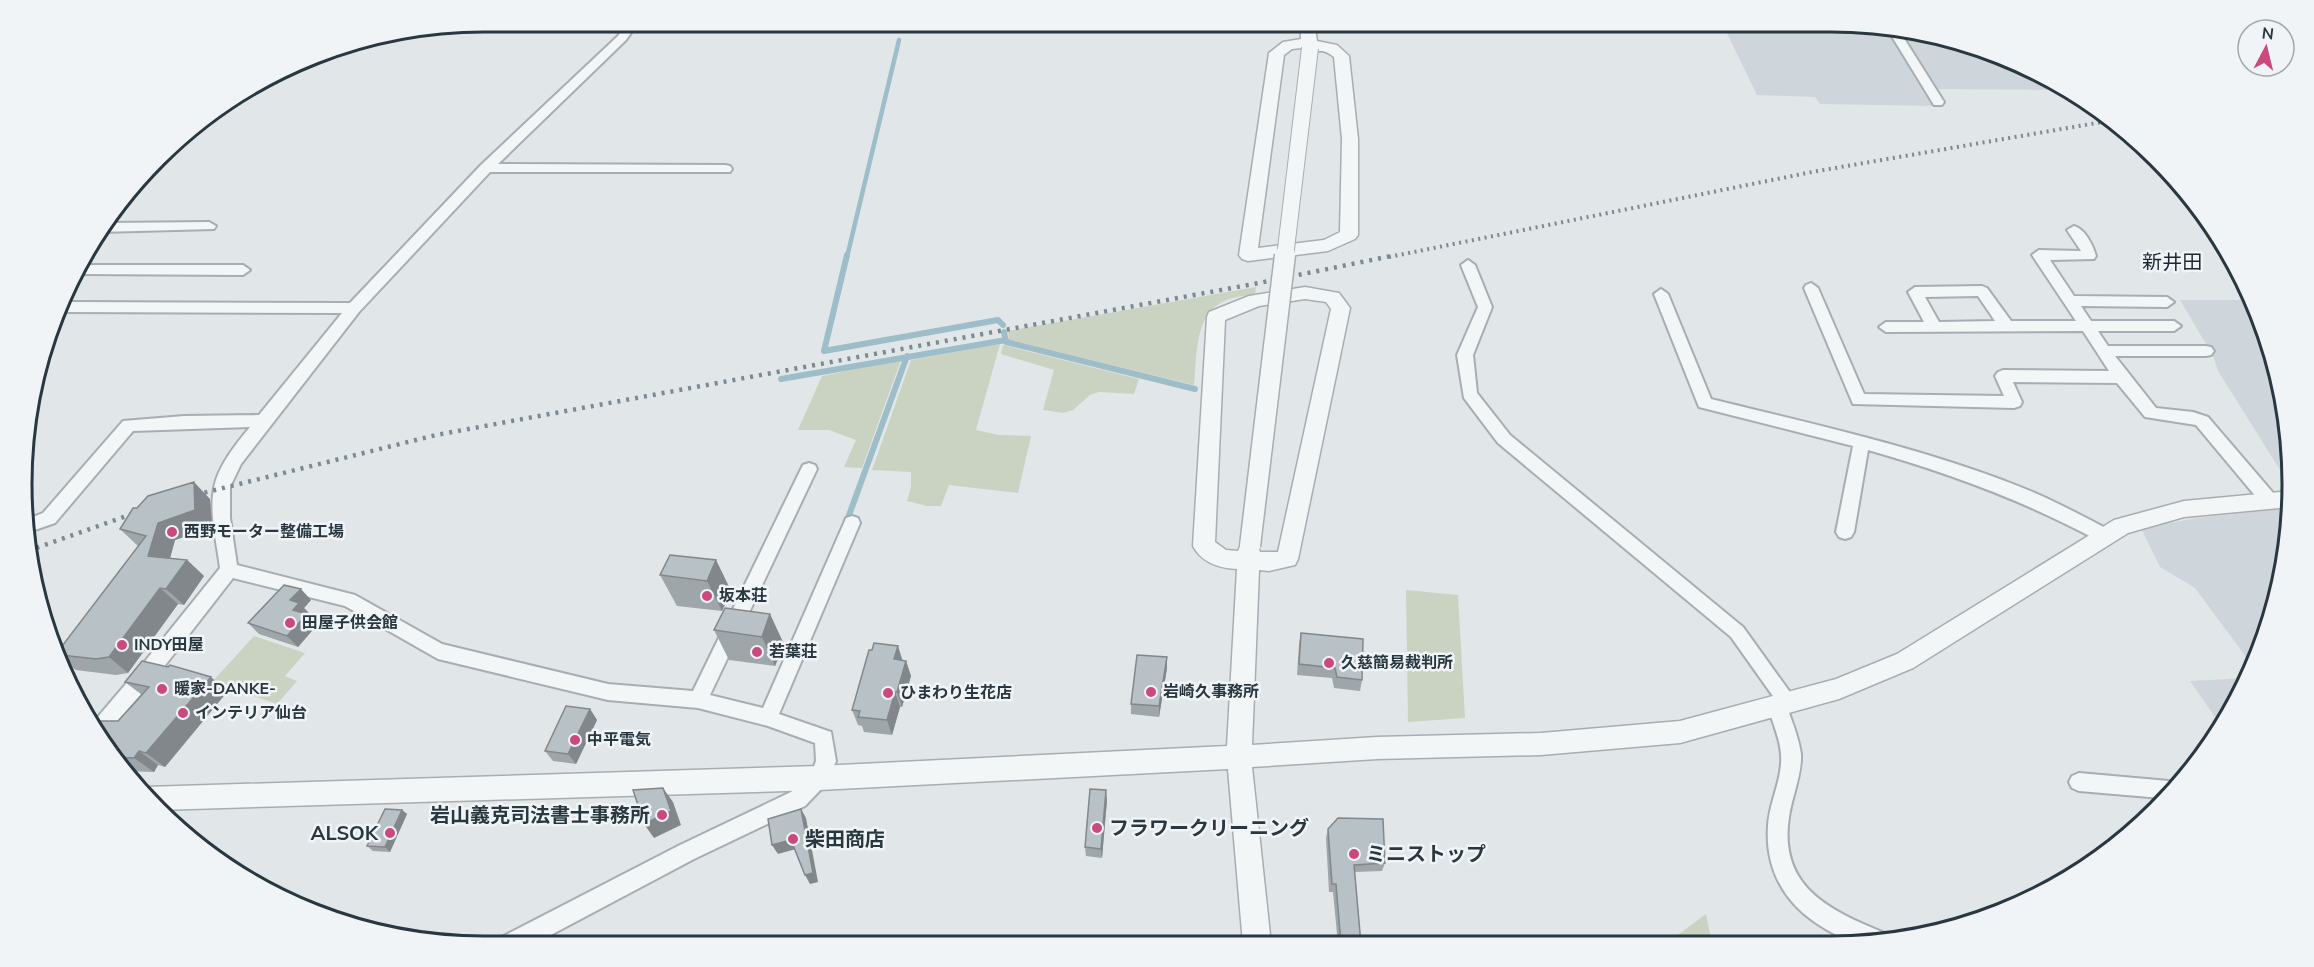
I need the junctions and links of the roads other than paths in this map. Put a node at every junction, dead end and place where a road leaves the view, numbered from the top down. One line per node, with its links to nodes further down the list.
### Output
1 (626, 32): 6 (street)
2 (1308, 32): 4 (street)
3 (1896, 36): 5 (street)
4 (1310, 45): 4 (street); 36 (street, bridge)
5 (1938, 102)
6 (486, 168): 7 (street); 19 (street)
7 (725, 170)
8 (209, 226): 9 (street)
9 (111, 228)
10 (2074, 230): 16 (street)
11 (1468, 265): 39 (street)
12 (85, 270): 13 (street)
13 (243, 270)
14 (1810, 288): 27 (street)
15 (1661, 294): 29 (street)
16 (2071, 301): 17 (street); 20 (street)
17 (2167, 302)
18 (68, 307): 19 (street)
19 (354, 308): 28 (street)
20 (2086, 325): 21 (street); 22 (street); 25 (street)
21 (2006, 326): 24 (street); 24 (street)
22 (2174, 326)
23 (1886, 327): 24 (street)
24 (1934, 327)
25 (2103, 351): 26 (street); 27 (street)
26 (2206, 351)
27 (2121, 377): 31 (street)
28 (263, 422): 33 (street); 37 (street)
29 (1862, 441): 34 (street); 35 (street)
30 (809, 469): 38 (street)
31 (2279, 499): 35 (street)
32 (852, 523): 40 (street)
33 (33, 524)
34 (1845, 532)
35 (2105, 536): 39 (street)
36 (1249, 554): 36 (street); 42 (street)
37 (229, 570): 38 (street); 41 (street)
38 (698, 700): 40 (street)
39 (1783, 704): 42 (street); 47 (street)
40 (768, 718): 43 (street)
41 (102, 726)
42 (1239, 758): 43 (street); 49 (street)
43 (819, 778): 46 (street); 48 (street)
44 (2079, 782): 45 (street)
45 (2163, 789)
46 (160, 799)
47 (1861, 935)
48 (527, 936)
49 (1256, 936)

